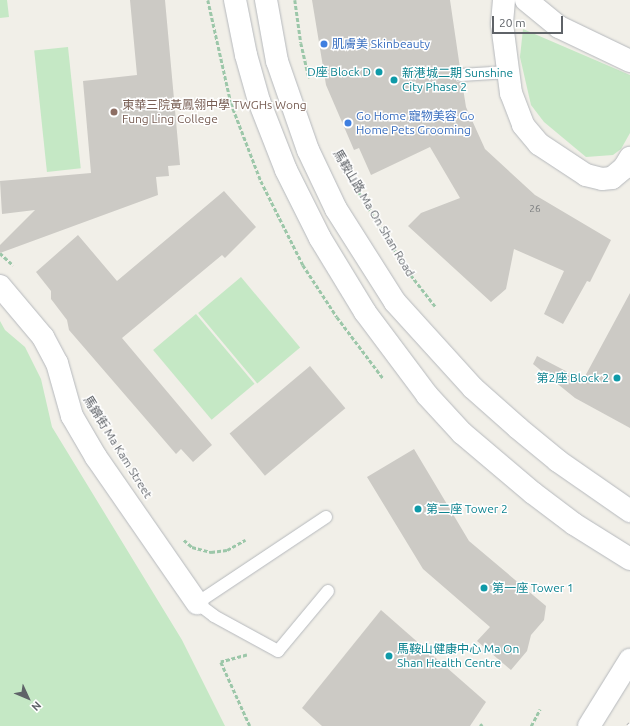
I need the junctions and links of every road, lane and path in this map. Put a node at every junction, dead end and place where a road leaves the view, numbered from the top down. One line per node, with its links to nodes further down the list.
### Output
1 (235, 0): 20 (main road)
2 (266, 0): 16 (main road)
3 (295, 0): 9 (path)
4 (504, 0): 7 (main road)
5 (526, 0): 6 (main road)
6 (630, 61)
7 (508, 72): 8 (lane); 10 (main road)
8 (461, 75)
9 (310, 80)
10 (630, 158)
11 (340, 161): 15 (path, 馬鞍山路 Ma On Shan Road)
12 (0, 253): 13 (path)
13 (17, 269)
14 (0, 286): 22 (main road, 馬錦街 Ma Kam Street)
15 (434, 306)
16 (630, 511)
17 (326, 517): 22 (lane)
18 (181, 538): 19 (path)
19 (245, 540)
20 (630, 559)
21 (328, 591): 22 (lane)
22 (197, 603)
23 (248, 655): 26 (path)
24 (630, 660): 28 (main road)
25 (540, 709): 27 (path)
26 (250, 726)
27 (531, 726)
28 (589, 726)

